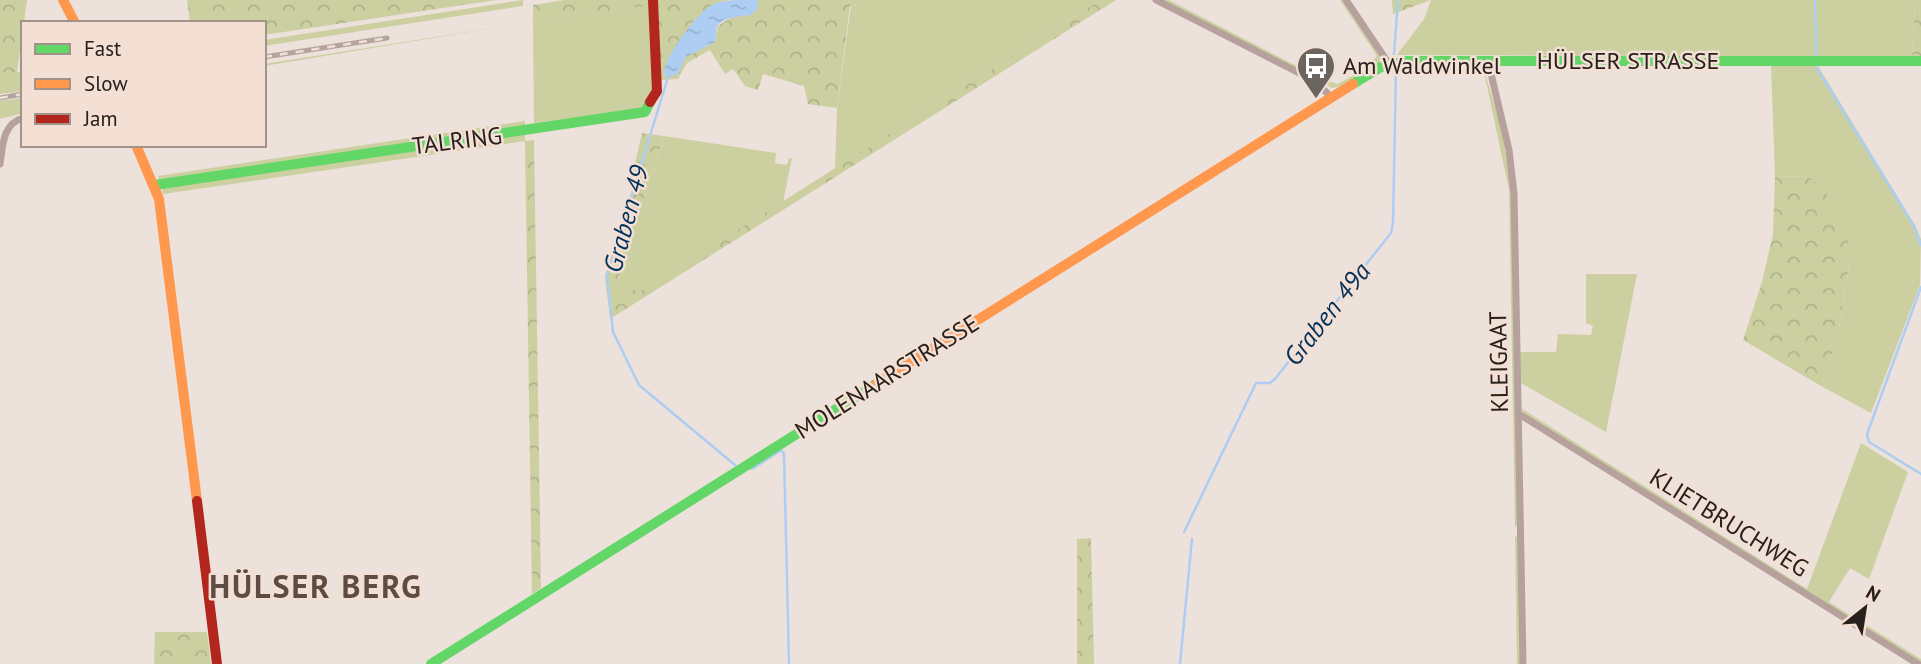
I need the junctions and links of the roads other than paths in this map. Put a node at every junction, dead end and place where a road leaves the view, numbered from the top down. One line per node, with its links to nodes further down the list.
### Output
1 (63, 0): 5 (street)
2 (653, 0): 14 (street, TALRING)
3 (1156, 0): 10 (street)
4 (1346, 0): 8 (street)
5 (74, 21)
6 (1488, 61): 7 (street, HÜLSER STRASSE); 8 (street, HÜLSER STRASSE); 15 (street, KLEIGAAT)
7 (1921, 61)
8 (1389, 64): 9 (street, HÜLSER STRASSE)
9 (1343, 90): 10 (street, MOLENAARSTRASSE)
10 (1331, 97): 17 (street, MOLENAARSTRASSE)
11 (21, 119): 13 (street)
12 (137, 147): 14 (street)
13 (0, 164)
14 (155, 185): 16 (street)
15 (1519, 414): 18 (street, KLEIGAAT); 19 (street, KLIETBRUCHWEG)
16 (217, 664)
17 (431, 664)
18 (1523, 664)
19 (1918, 664)

